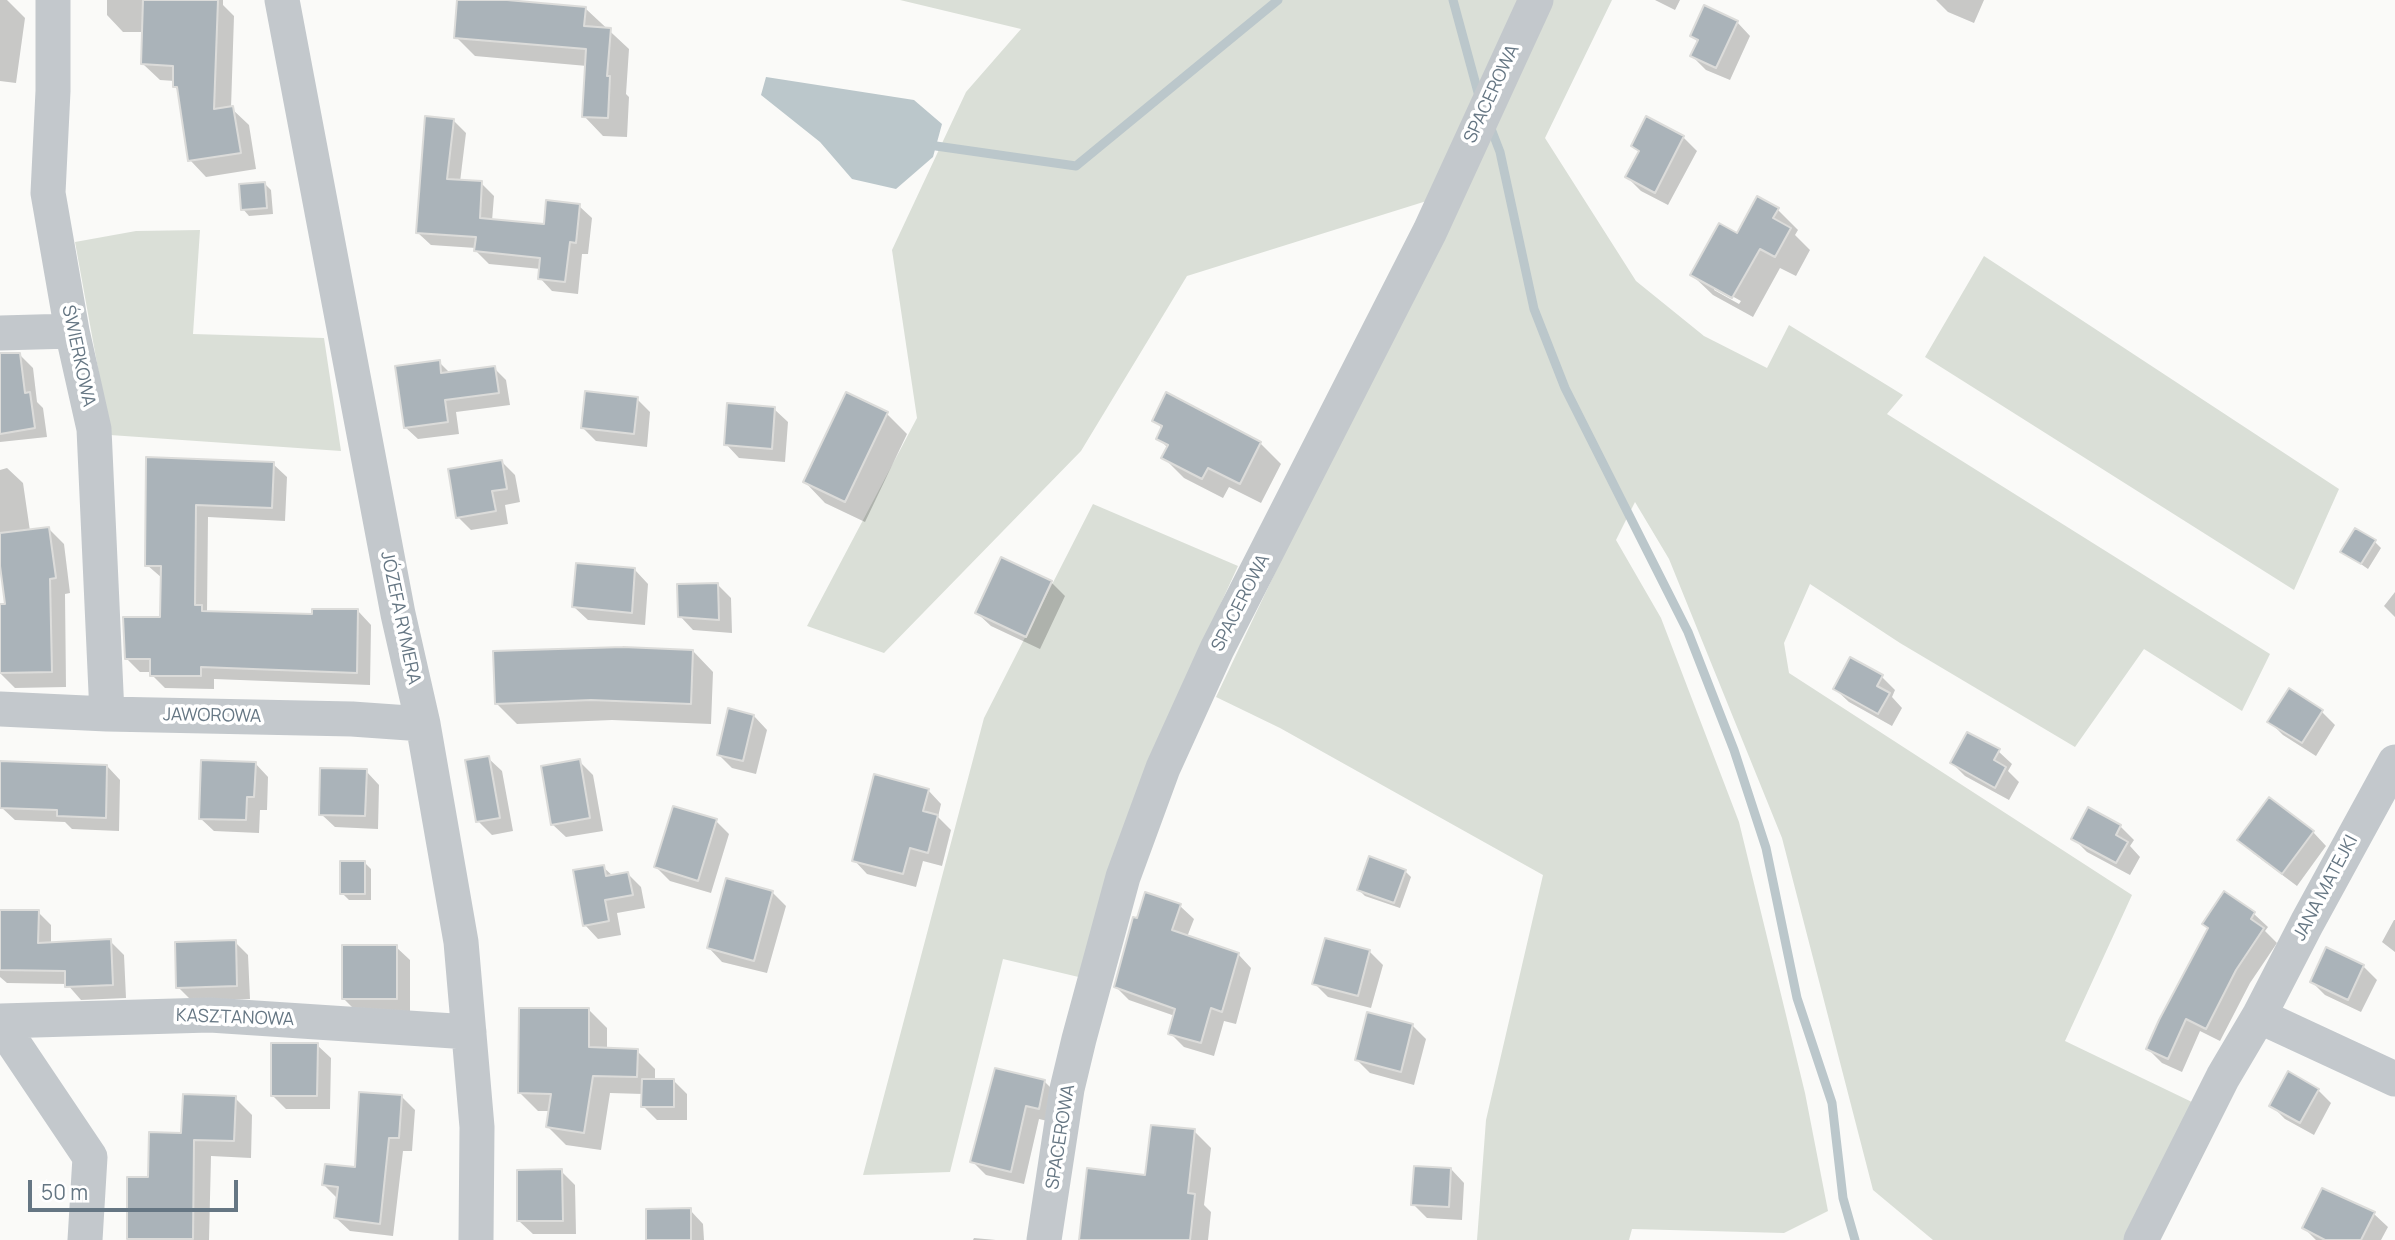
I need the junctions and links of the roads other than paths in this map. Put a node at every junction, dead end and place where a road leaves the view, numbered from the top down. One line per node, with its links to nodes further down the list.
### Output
1 (53, 0): 4 (street, ŚWIERKOWA)
2 (282, 0): 8 (street, JÓZEFA RYMERA)
3 (1536, 0): 16 (street, SPACEROWA)
4 (72, 331): 5 (street); 7 (street, ŚWIERKOWA)
5 (0, 333)
6 (0, 709): 7 (street, JAWOROWA)
7 (107, 714): 8 (street, JAWOROWA)
8 (423, 724): 12 (street, JÓZEFA RYMERA)
9 (2395, 762): 10 (street, JANA MATEJKI)
10 (2259, 1016): 13 (street); 17 (street, JANA MATEJKI)
11 (0, 1022): 12 (street, KASZTANOWA); 14 (street, KASZTANOWA)
12 (469, 1032): 15 (street, JÓZEFA RYMERA)
13 (2395, 1079)
14 (85, 1240)
15 (476, 1240)
16 (1044, 1240)
17 (2141, 1240)

